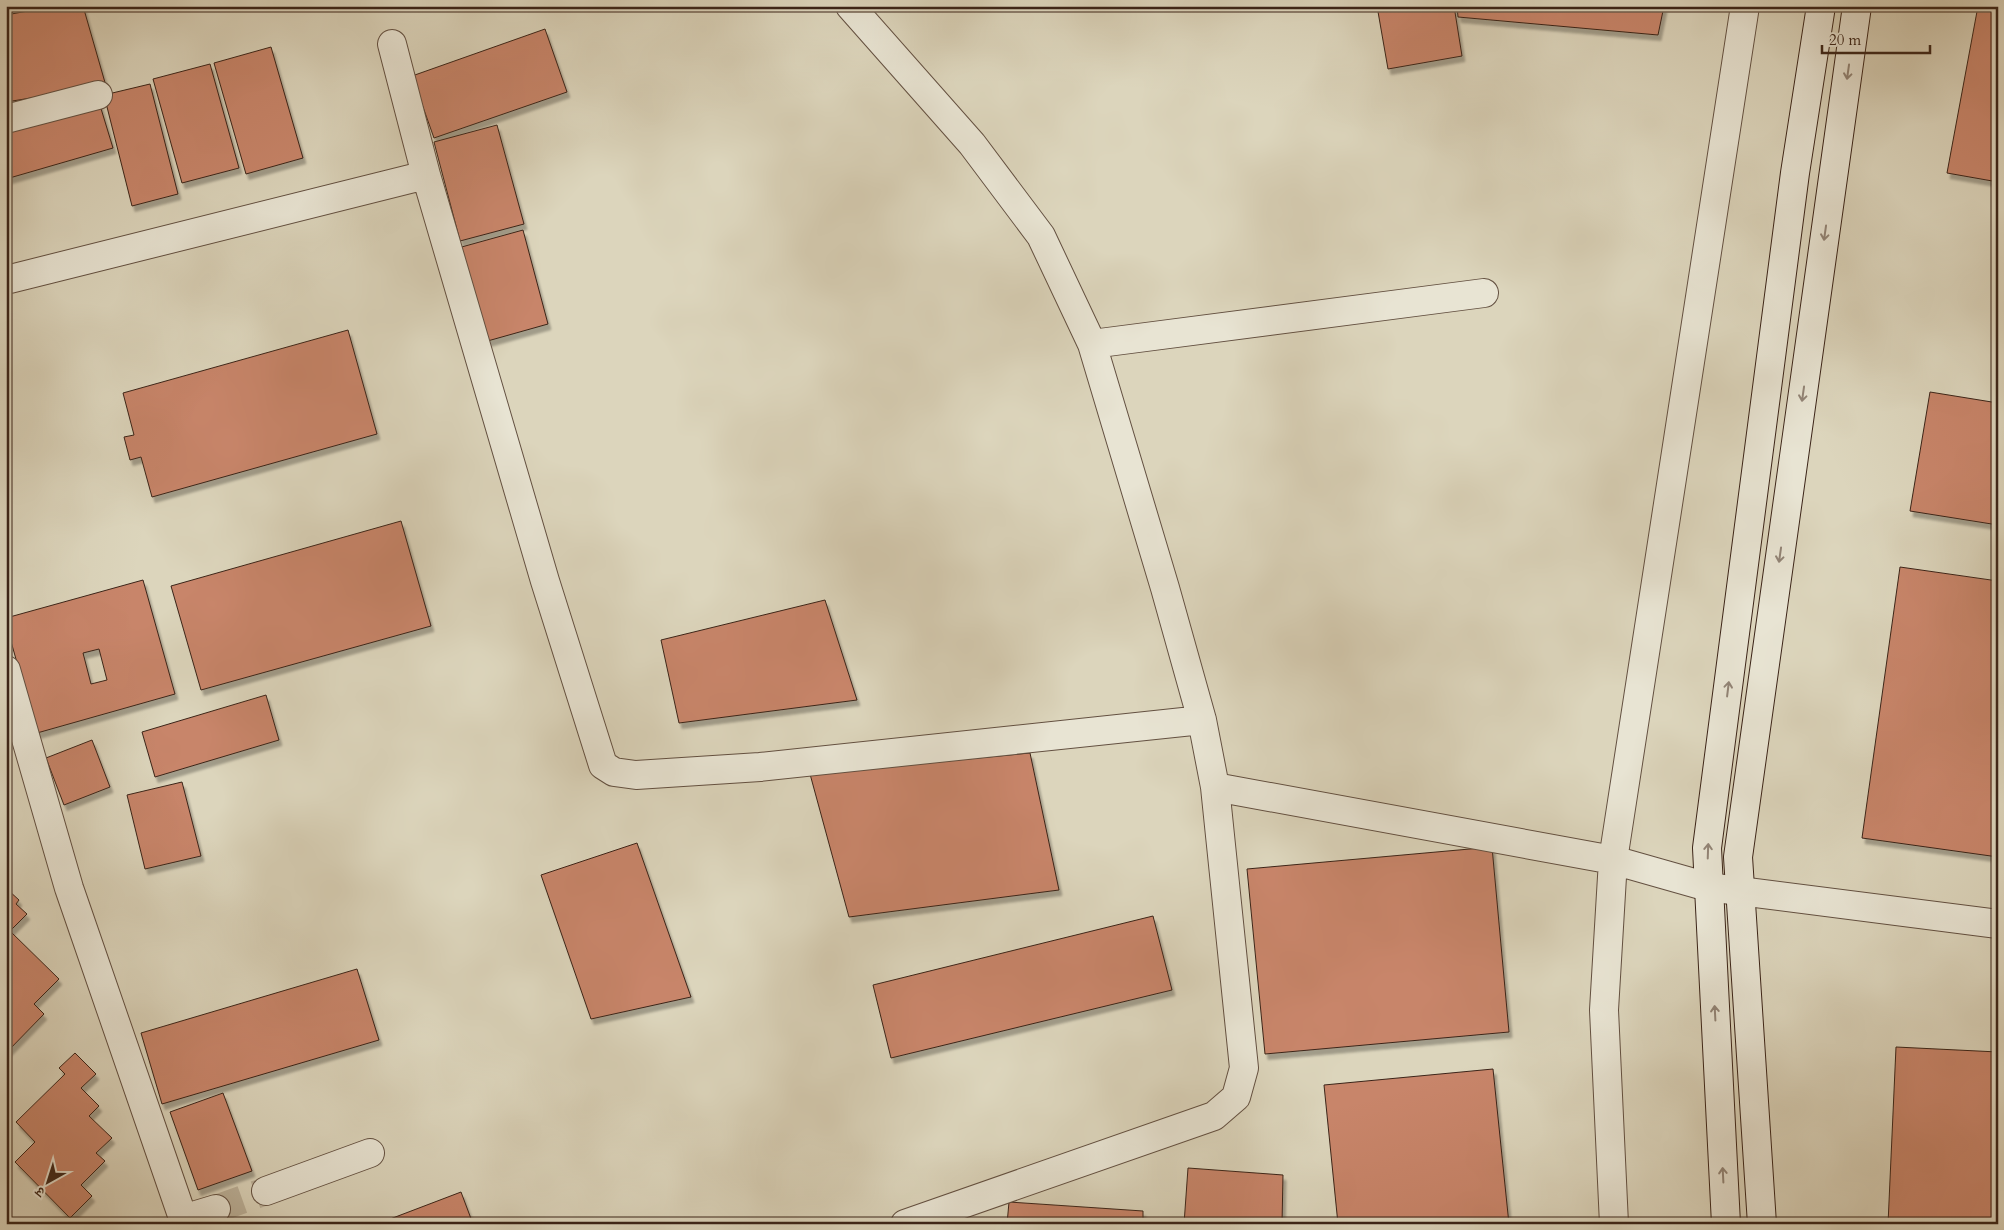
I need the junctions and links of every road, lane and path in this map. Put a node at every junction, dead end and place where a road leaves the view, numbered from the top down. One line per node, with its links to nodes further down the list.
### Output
1 (850, 6): 11 (street)
2 (1745, 6): 15 (street)
3 (1821, 6): 16 (street, one-way to 3)
4 (1857, 6): 17 (street, one-way to 17)
5 (392, 44): 8 (street)
6 (98, 95): 7 (street)
7 (6, 120)
8 (426, 175): 9 (street); 13 (street)
9 (7, 274)
10 (1484, 293): 11 (street)
11 (1092, 344): 13 (street)
12 (6, 670): 22 (street)
13 (1202, 720): 14 (street)
14 (1215, 787): 15 (street); 23 (street)
15 (1613, 860): 16 (street); 24 (street)
16 (1708, 887): 17 (street); 25 (street, one-way to 16)
17 (1740, 891): 18 (street); 26 (street)
18 (1998, 924)
19 (370, 1153): 20 (street)
20 (266, 1191)
21 (216, 1209): 22 (street)
22 (184, 1221)
23 (905, 1224)
24 (1614, 1224)
25 (1726, 1224)
26 (1762, 1224)

